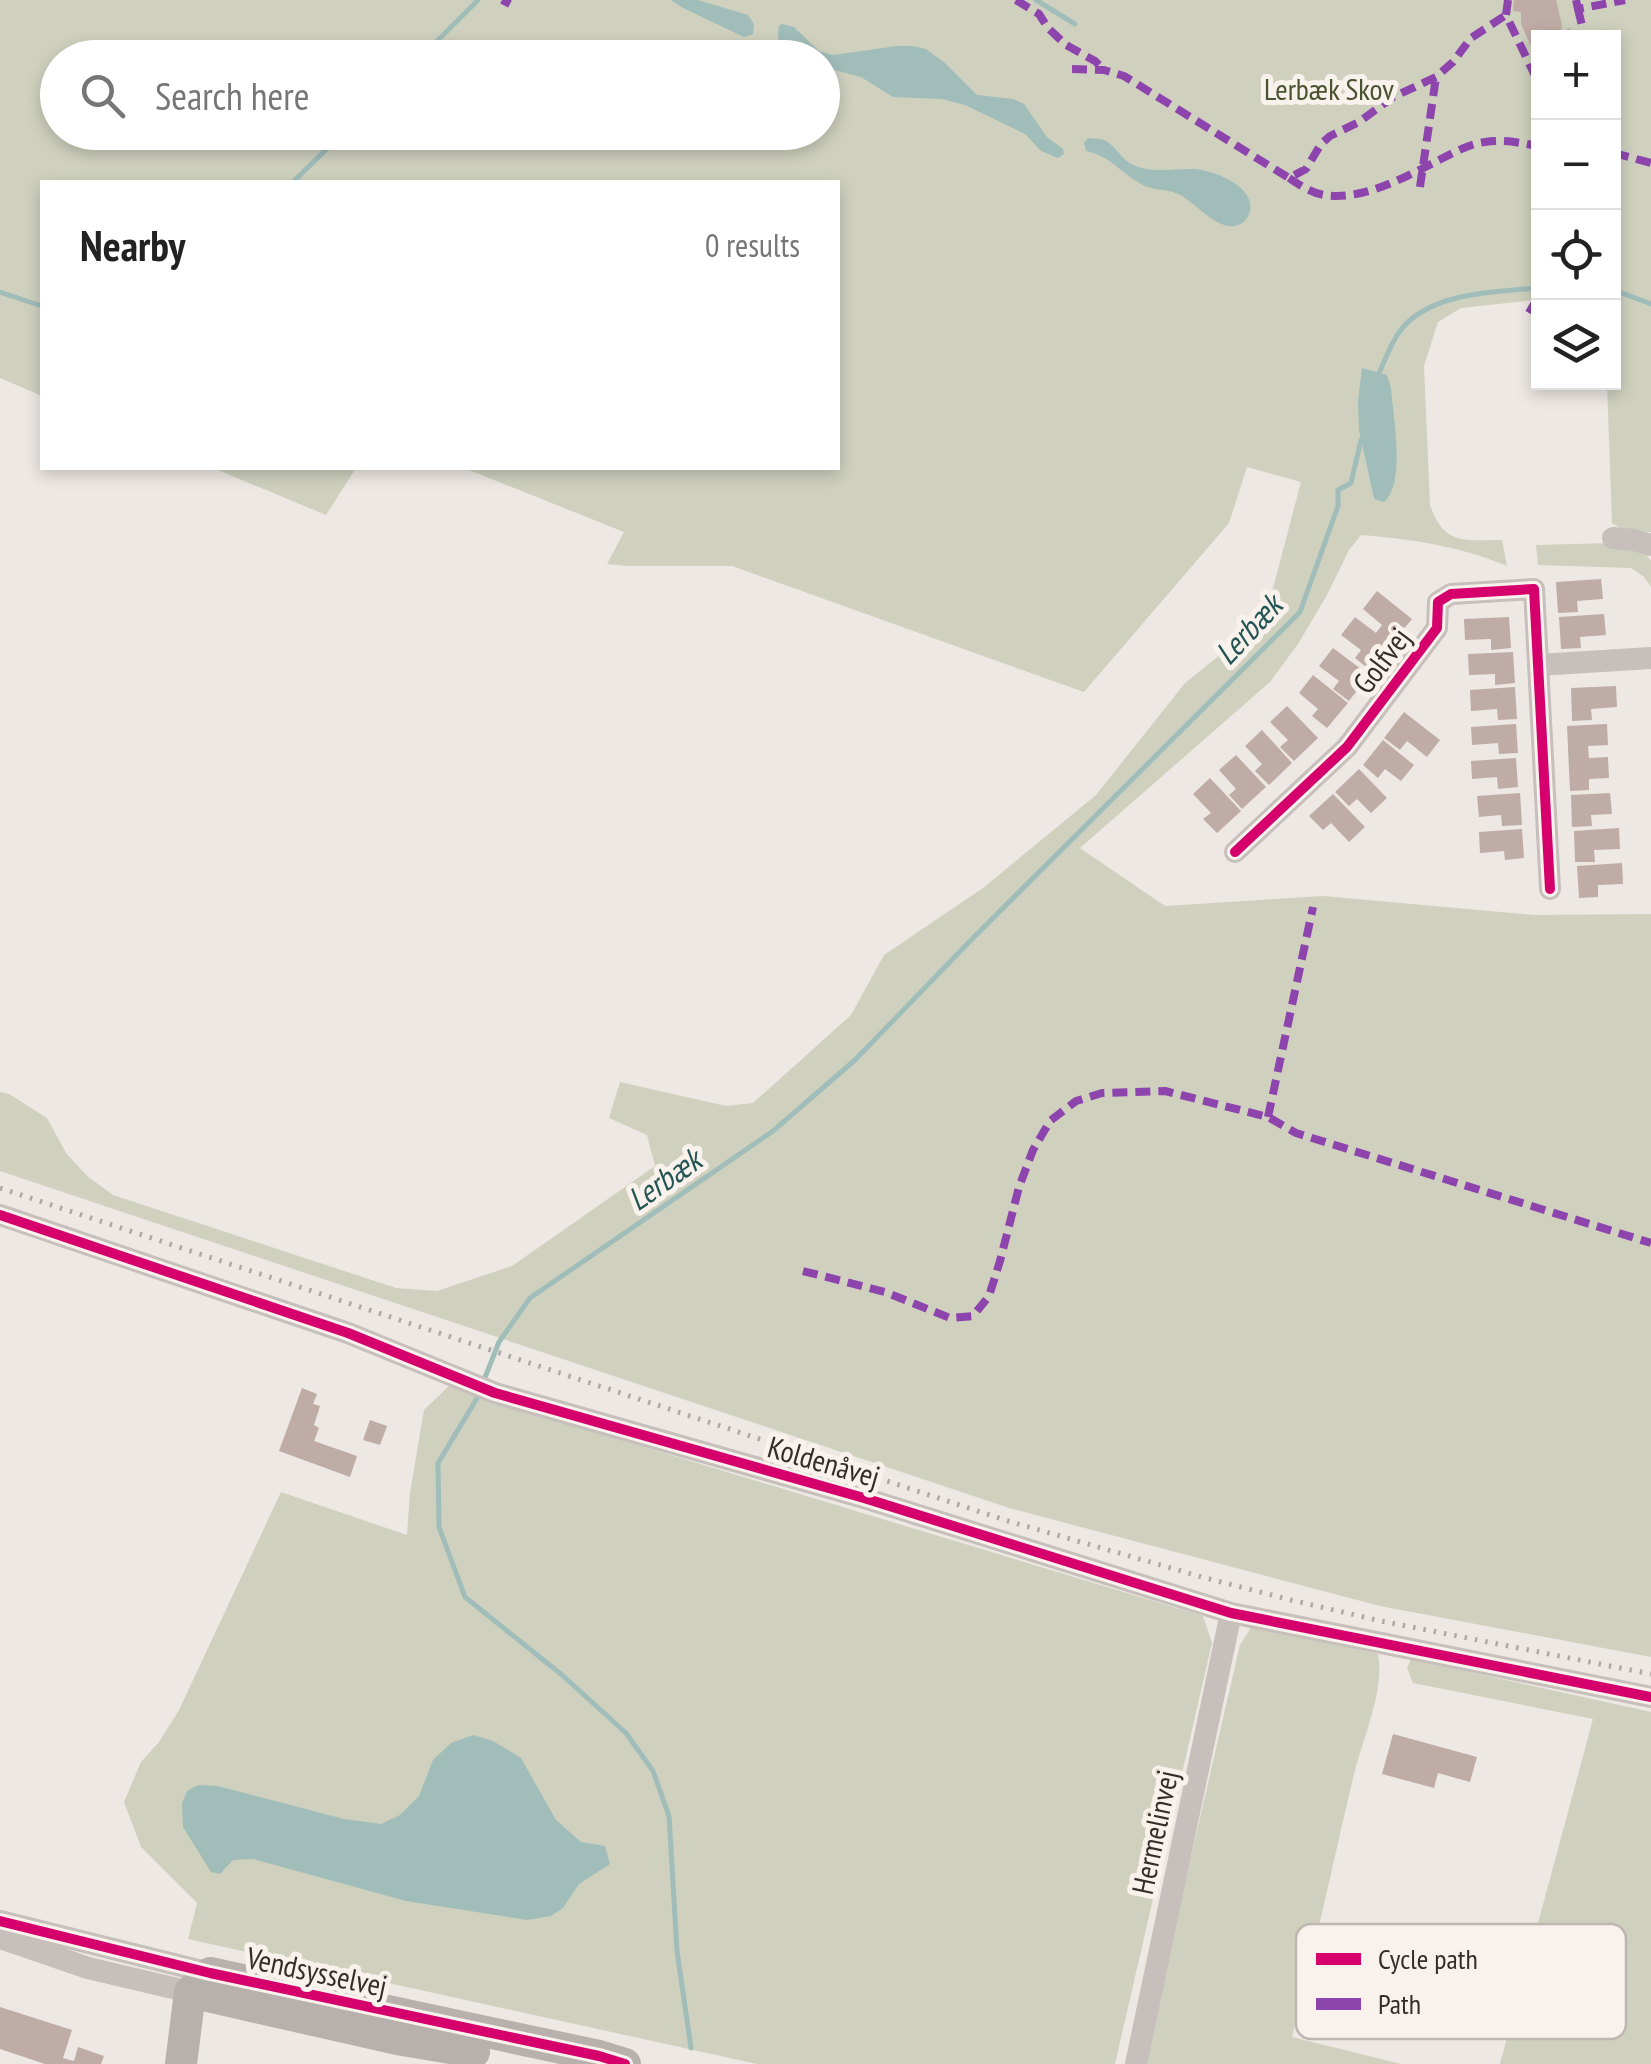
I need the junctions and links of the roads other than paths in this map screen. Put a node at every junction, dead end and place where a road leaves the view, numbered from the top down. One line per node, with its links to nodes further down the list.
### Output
1 (1613, 538): 2 (street)
2 (1651, 544)
3 (1651, 658): 4 (street)
4 (1538, 664): 5 (street, Golfvej); 6 (street, Golfvej)
5 (1235, 852)
6 (1550, 889)
7 (0, 1215): 8 (street, Koldenåvej)
8 (1231, 1613): 9 (street, Koldenåvej); 17 (street, Hermelinvej)
9 (1651, 1697)
10 (0, 1922): 12 (street, Vendsysselvej)
11 (0, 1938): 12 (street, Vendsysselvej)
12 (205, 1988): 13 (street); 14 (street); 15 (street, Vendsysselvej); 16 (street, Vendsysselvej)
13 (181, 2064)
14 (193, 2064)
15 (551, 2064)
16 (625, 2064)
17 (1136, 2064)

